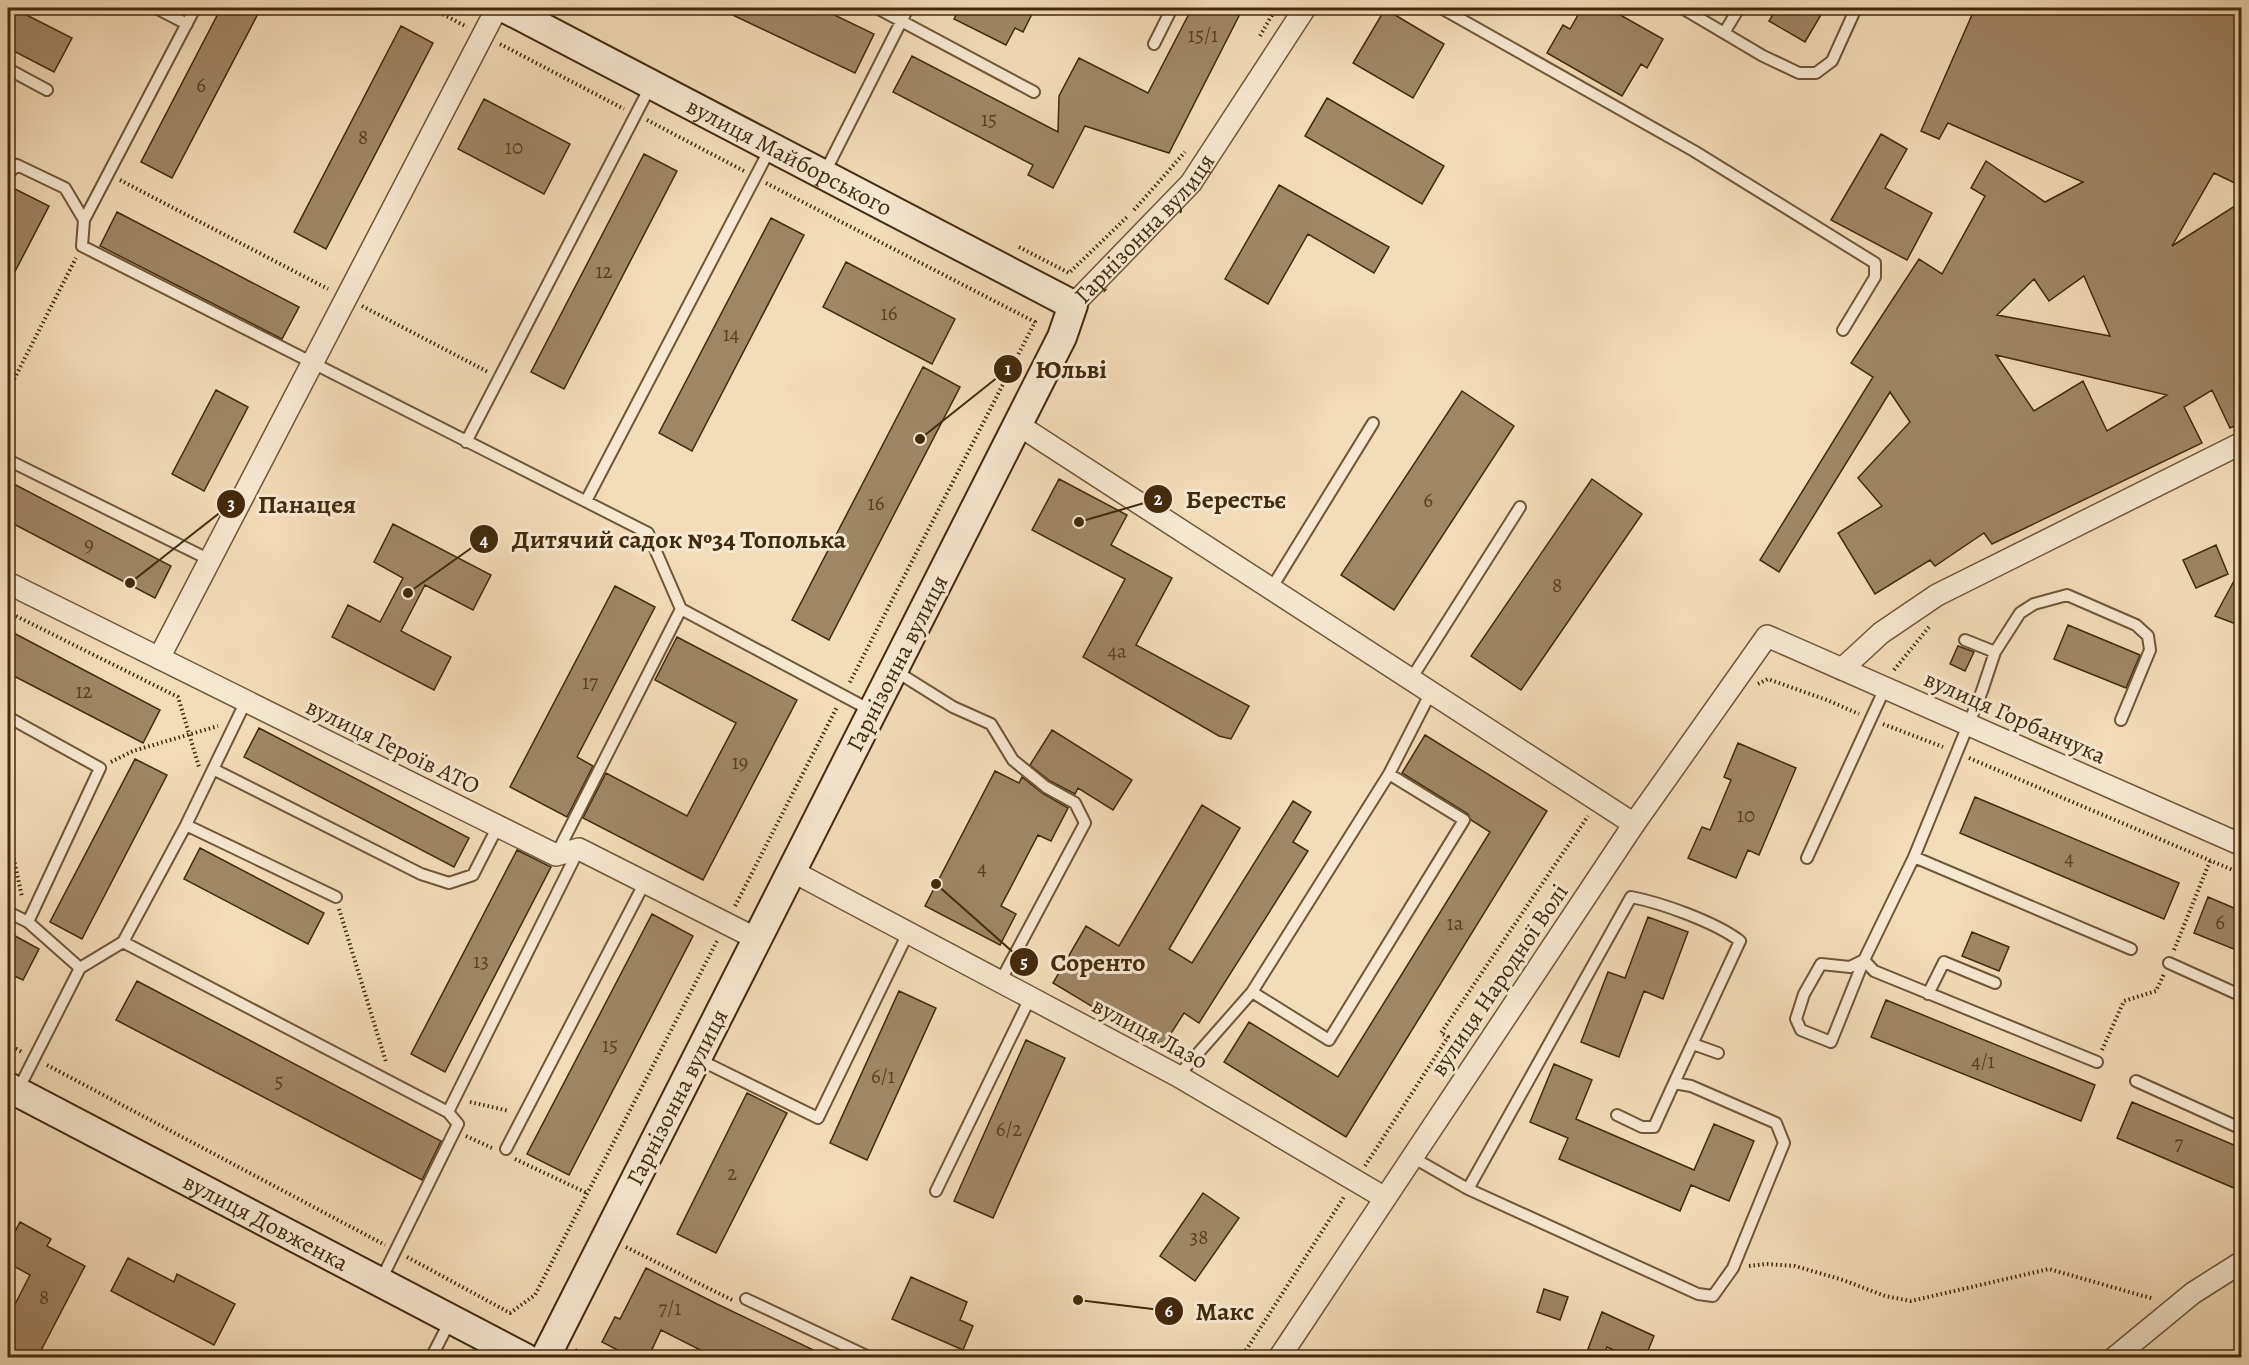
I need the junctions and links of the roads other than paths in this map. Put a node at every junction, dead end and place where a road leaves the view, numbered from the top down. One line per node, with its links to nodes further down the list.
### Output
1 (156, 8): 13 (lane)
2 (195, 8): 13 (lane)
3 (877, 8): 12 (lane)
4 (908, 8): 12 (lane)
5 (1172, 8): 15 (lane)
6 (1305, 8): 24 (street, Гарнізонна вулиця)
7 (1442, 8): 25 (lane)
8 (1682, 8): 14 (lane)
9 (1739, 8): 14 (lane)
10 (1856, 8): 14 (lane)
11 (510, 9): 17 (street, вулиця Майборського); 26 (street)
12 (902, 21): 19 (lane); 22 (lane)
13 (187, 24): 23 (lane)
14 (1724, 33)
15 (1154, 44)
16 (8, 69): 18 (lane)
17 (652, 84): 20 (street, вулиця Майборського); 29 (lane)
18 (47, 90)
19 (1034, 92)
20 (771, 147): 22 (street, вулиця Майборського); 32 (lane)
21 (8, 174): 23 (lane)
22 (824, 174): 24 (street, вулиця Майборського)
23 (84, 220): 26 (lane)
24 (1073, 305): 28 (street, Гарнізонна вулиця)
25 (1843, 330)
26 (312, 364): 29 (lane); 34 (street)
27 (1373, 423): 36 (lane)
28 (1017, 424): 36 (street); 42 (street, Гарнізонна вулиця)
29 (466, 442): 32 (lane)
30 (2241, 443): 43 (street)
31 (8, 460): 34 (lane)
32 (586, 501): 37 (lane)
33 (1520, 507): 44 (lane)
34 (210, 560): 41 (street)
35 (8, 583): 41 (street, вулиця Героїв АТО)
36 (1271, 589): 44 (street)
37 (681, 609): 48 (lane); 59 (lane)
38 (1767, 636): 43 (street, вулиця Горбанчука); 54 (street, вулиця Народної Волі)
39 (1965, 640): 40 (lane)
40 (1995, 652): 50 (lane); 51 (lane)
41 (159, 658): 47 (street, вулиця Героїв АТО)
42 (894, 669): 48 (street, Гарнізонна вулиця); 74 (lane)
43 (1842, 669): 45 (street, вулиця Горбанчука)
44 (1411, 679): 46 (street)
45 (1885, 688): 51 (street, вулиця Горбанчука); 61 (lane)
46 (1431, 692): 53 (lane); 54 (street)
47 (246, 701): 52 (lane); 56 (street, вулиця Героїв АТО)
48 (872, 711): 62 (street, Гарнізонна вулиця)
49 (8, 717): 66 (lane)
50 (2121, 720)
51 (1968, 724): 57 (street, вулиця Горбанчука); 60 (lane)
52 (213, 768): 55 (lane); 56 (lane)
53 (1389, 774): 76 (lane); 76 (lane)
54 (1634, 824): 92 (street, вулиця Народної Волі)
55 (186, 825): 64 (lane); 69 (lane)
56 (498, 826): 59 (street, вулиця Героїв АТО)
57 (2241, 845)
58 (579, 849): 59 (street); 63 (street); 88 (lane)
59 (556, 855)
60 (1914, 857): 70 (lane); 71 (lane)
61 (1807, 858)
62 (792, 871): 67 (street, вулиця Лазо); 68 (street, Гарнізонна вулиця)
63 (645, 882): 68 (street); 91 (lane)
64 (336, 897)
65 (8, 912): 66 (lane)
66 (28, 922): 73 (lane)
67 (908, 933): 74 (street, вулиця Лазо); 82 (lane)
68 (757, 939): 82 (street, Гарнізонна вулиця)
69 (123, 942): 73 (lane); 88 (lane)
70 (2131, 949)
71 (1864, 960): 71 (lane); 77 (lane)
72 (2169, 963): 78 (lane)
73 (80, 968): 87 (lane)
74 (1000, 982): 79 (street, вулиця Лазо)
75 (1995, 983): 77 (lane)
76 (1252, 992): 84 (lane)
77 (1928, 994): 83 (lane)
78 (2241, 996)
79 (1030, 998): 84 (street, вулиця Лазо); 94 (lane)
80 (1693, 1044): 81 (lane); 86 (lane); 93 (lane)
81 (1718, 1053)
82 (697, 1058): 102 (street, Гарнізонна вулиця)
83 (2097, 1062)
84 (1178, 1076): 95 (street, вулиця Лазо)
85 (2136, 1081): 90 (lane)
86 (1674, 1083): 89 (lane); 93 (lane)
87 (12, 1090): 97 (street, вулиця Довженка)
88 (447, 1112): 97 (lane)
89 (1617, 1115)
90 (2241, 1129)
91 (502, 1151)
92 (1412, 1157): 93 (lane); 95 (street, вулиця Народної Волі)
93 (1468, 1189)
94 (936, 1191)
95 (1385, 1198): 104 (street, вулиця Народної Волі)
96 (2241, 1265): 105 (street)
97 (380, 1282): 99 (street, вулиця Довженка)
98 (746, 1299): 103 (lane)
99 (451, 1319): 100 (lane); 101 (street, вулиця Довженка)
100 (431, 1358)
101 (525, 1358)
102 (545, 1358)
103 (871, 1358)
104 (1279, 1358)
105 (2114, 1358)

